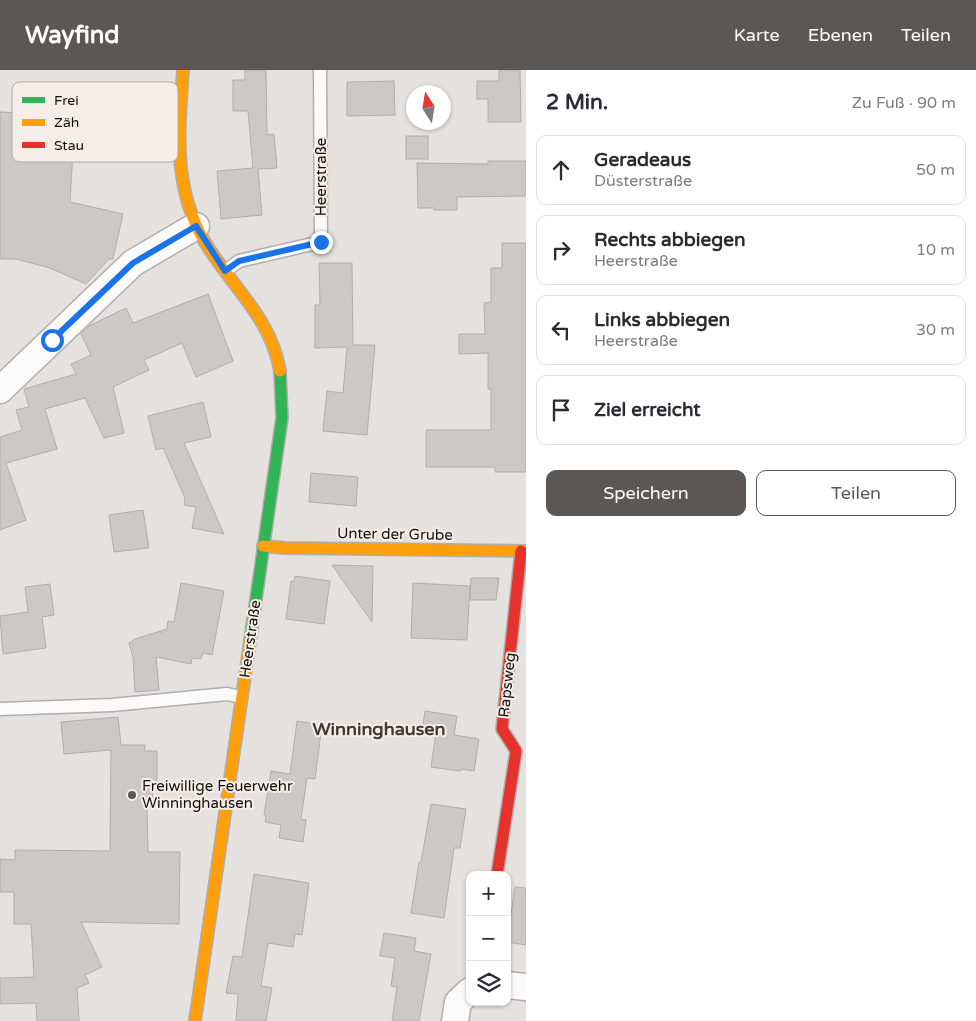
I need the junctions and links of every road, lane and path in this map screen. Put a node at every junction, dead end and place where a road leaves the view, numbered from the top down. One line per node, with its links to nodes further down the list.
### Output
1 (183, 70): 3 (street, Heerstraße)
2 (320, 70): 4 (lane, Heerstraße)
3 (196, 226): 4 (street, Heerstraße); 5 (street)
4 (225, 271): 6 (street, Heerstraße)
5 (0, 390)
6 (263, 546): 7 (street, Unter der Grube); 8 (street, Heerstraße)
7 (524, 551): 10 (street, Rapsweg)
8 (241, 697): 9 (lane); 15 (street, Heerstraße)
9 (0, 709)
10 (521, 751): 11 (street, Rapsweg)
11 (498, 871)
12 (511, 985): 13 (street)
13 (526, 987)
14 (466, 995): 16 (street)
15 (195, 1021)
16 (455, 1021)

